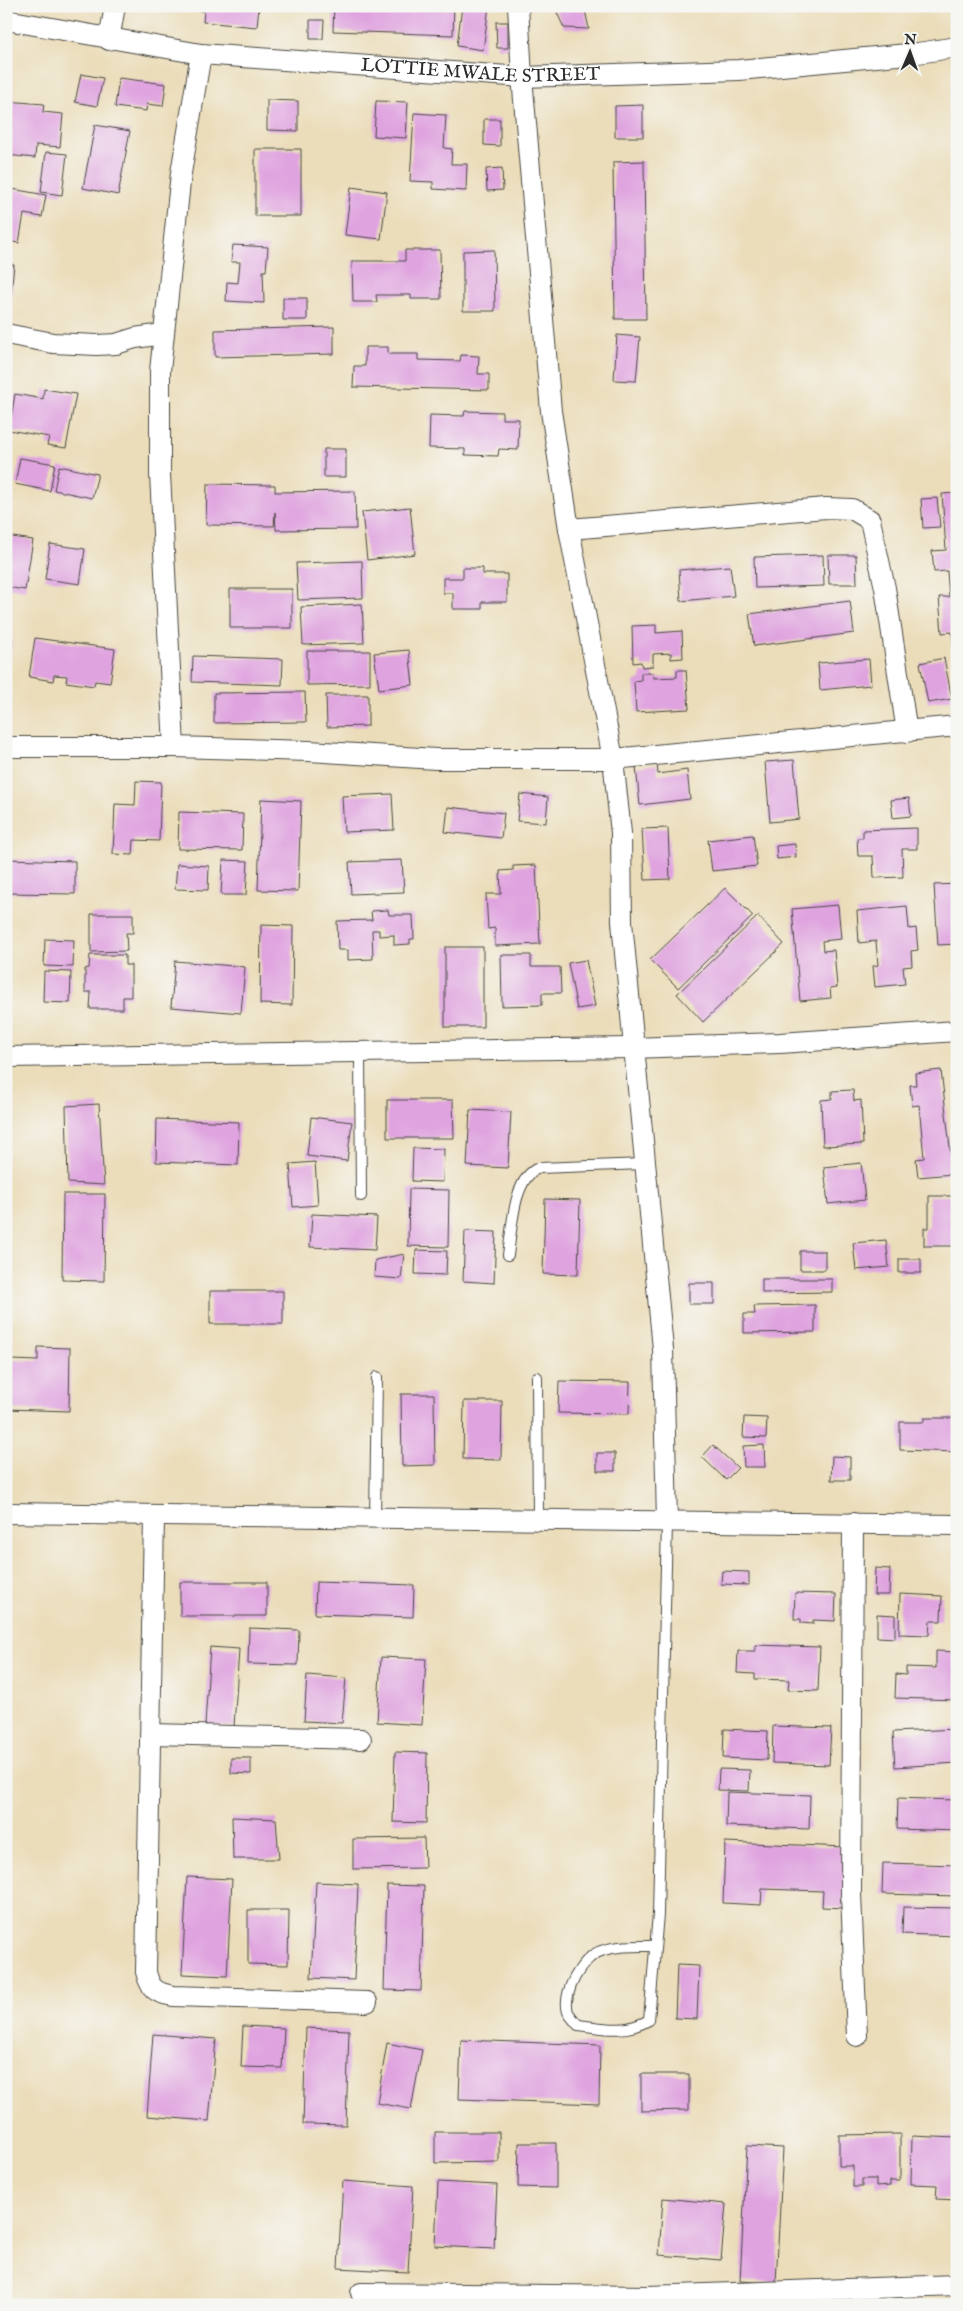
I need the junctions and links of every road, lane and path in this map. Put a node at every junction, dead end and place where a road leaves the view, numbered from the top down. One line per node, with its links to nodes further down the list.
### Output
1 (115, 6): 4 (street)
2 (518, 6): 7 (street)
3 (6, 20): 4 (street, LOTTIE MWALE STREET)
4 (109, 40): 6 (street, LOTTIE MWALE STREET)
5 (957, 47): 7 (street, LOTTIE MWALE STREET)
6 (201, 54): 7 (street, LOTTIE MWALE STREET); 9 (street)
7 (522, 77): 10 (street)
8 (6, 334): 9 (street)
9 (163, 334): 14 (street)
10 (568, 529): 12 (street); 15 (street)
11 (957, 726): 12 (street)
12 (907, 732): 15 (street)
13 (6, 746): 14 (street)
14 (174, 747): 15 (street)
15 (613, 759): 17 (street)
16 (957, 1031): 17 (street)
17 (632, 1048): 18 (street); 20 (street)
18 (360, 1053): 19 (street); 21 (lane)
19 (6, 1057)
20 (644, 1164): 22 (lane); 29 (street)
21 (361, 1196)
22 (508, 1255)
23 (377, 1377): 27 (lane)
24 (537, 1377): 28 (lane)
25 (6, 1514): 26 (street)
26 (154, 1516): 27 (street); 32 (street)
27 (375, 1519): 28 (street)
28 (538, 1520): 29 (street)
29 (667, 1522): 30 (street); 34 (lane)
30 (853, 1523): 31 (street); 36 (street)
31 (957, 1525)
32 (152, 1734): 33 (street); 35 (street)
33 (361, 1739)
34 (655, 1946): 34 (lane)
35 (367, 2002)
36 (857, 2036)
37 (957, 2285): 39 (street)
38 (361, 2293): 39 (street)
39 (648, 2300)

